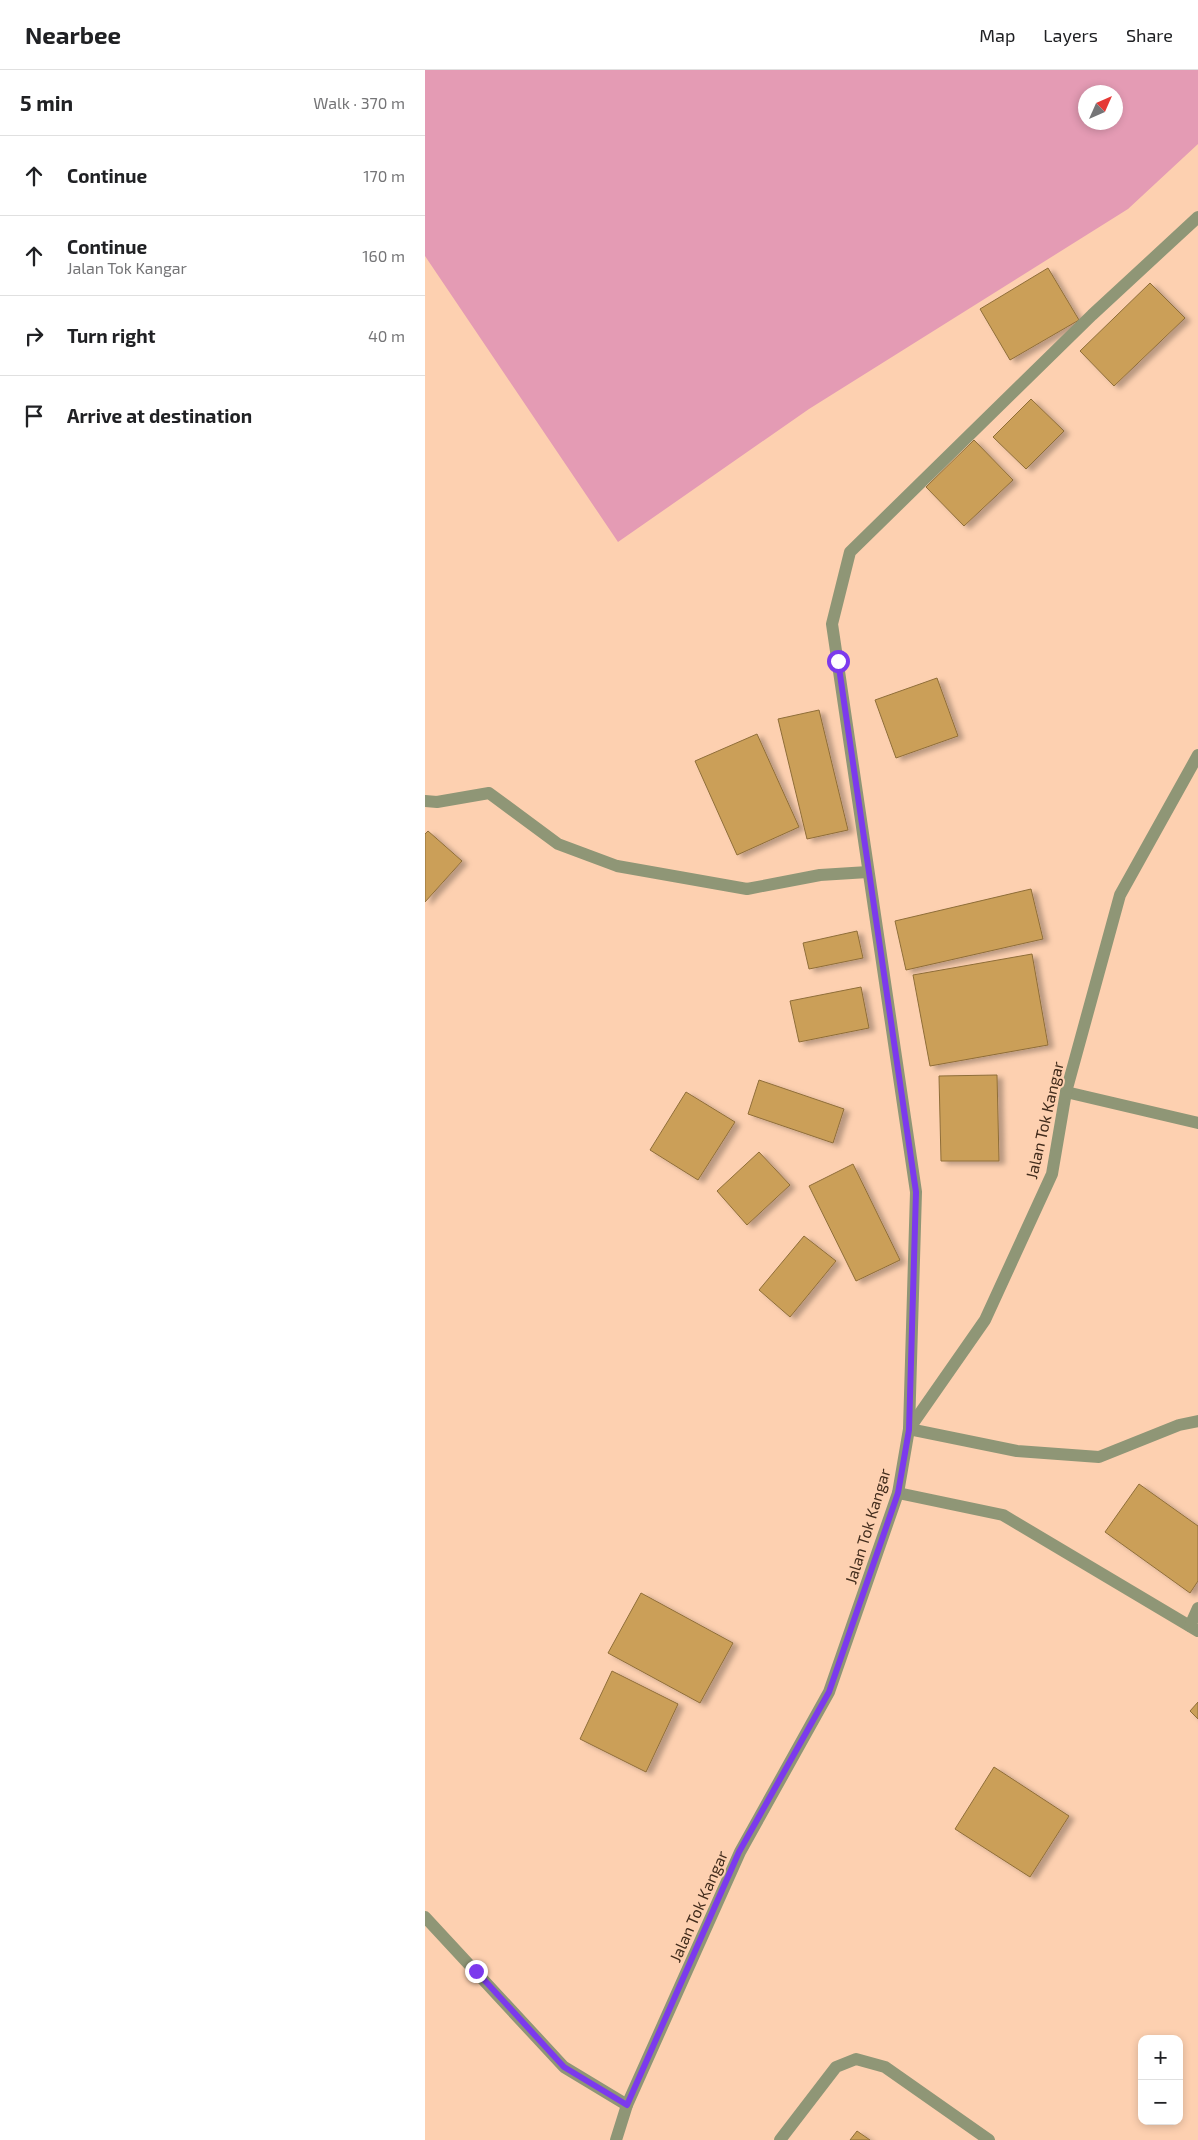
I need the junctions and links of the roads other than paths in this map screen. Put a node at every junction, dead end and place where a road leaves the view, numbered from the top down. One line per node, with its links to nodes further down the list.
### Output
1 (1198, 217): 4 (street)
2 (1198, 755): 5 (street, Jalan Tok Kangar)
3 (426, 802): 4 (street)
4 (868, 872): 8 (street)
5 (1066, 1092): 6 (street); 8 (street, Jalan Tok Kangar)
6 (1198, 1123)
7 (1198, 1421): 8 (street)
8 (909, 1430): 9 (street, Jalan Tok Kangar)
9 (898, 1493): 11 (street); 13 (street, Jalan Tok Kangar)
10 (1198, 1608): 11 (street)
11 (1194, 1628)
12 (425, 1917): 13 (street)
13 (627, 2105): 14 (street, Jalan Tok Kangar)
14 (616, 2140)
15 (780, 2140): 16 (street)
16 (989, 2140)

